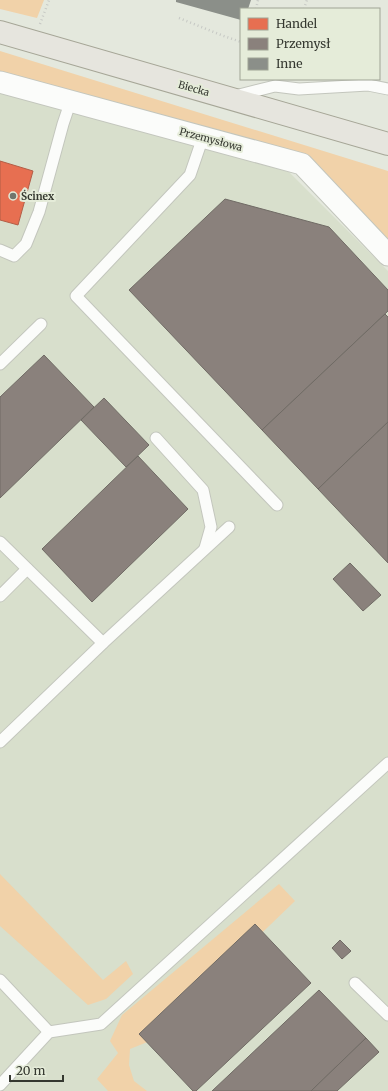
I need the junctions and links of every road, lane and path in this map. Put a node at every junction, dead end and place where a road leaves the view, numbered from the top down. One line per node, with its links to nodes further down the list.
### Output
1 (48, 0): 4 (path)
2 (179, 18): 5 (path)
3 (0, 32): 4 (main road, Biecka)
4 (33, 41): 8 (main road, Biecka)
5 (240, 42)
6 (0, 82): 9 (street, Przemysłowa)
7 (388, 89): 8 (lane)
8 (229, 98): 11 (main road, Biecka)
9 (71, 100): 10 (street, Przemysłowa); 12 (lane)
10 (203, 137): 13 (street, Przemysłowa); 17 (lane)
11 (388, 144)
12 (0, 250)
13 (388, 255)
14 (41, 324): 15 (lane)
15 (0, 364)
16 (156, 438): 20 (lane)
17 (277, 505)
18 (229, 527): 20 (lane)
19 (0, 542): 21 (lane)
20 (205, 549): 23 (lane)
21 (27, 569): 22 (lane); 23 (lane)
22 (0, 596)
23 (103, 643): 24 (lane)
24 (0, 742)
25 (388, 764): 29 (lane)
26 (0, 980): 29 (lane)
27 (354, 984): 28 (lane)
28 (388, 1015)
29 (49, 1032): 30 (lane)
30 (0, 1085)

